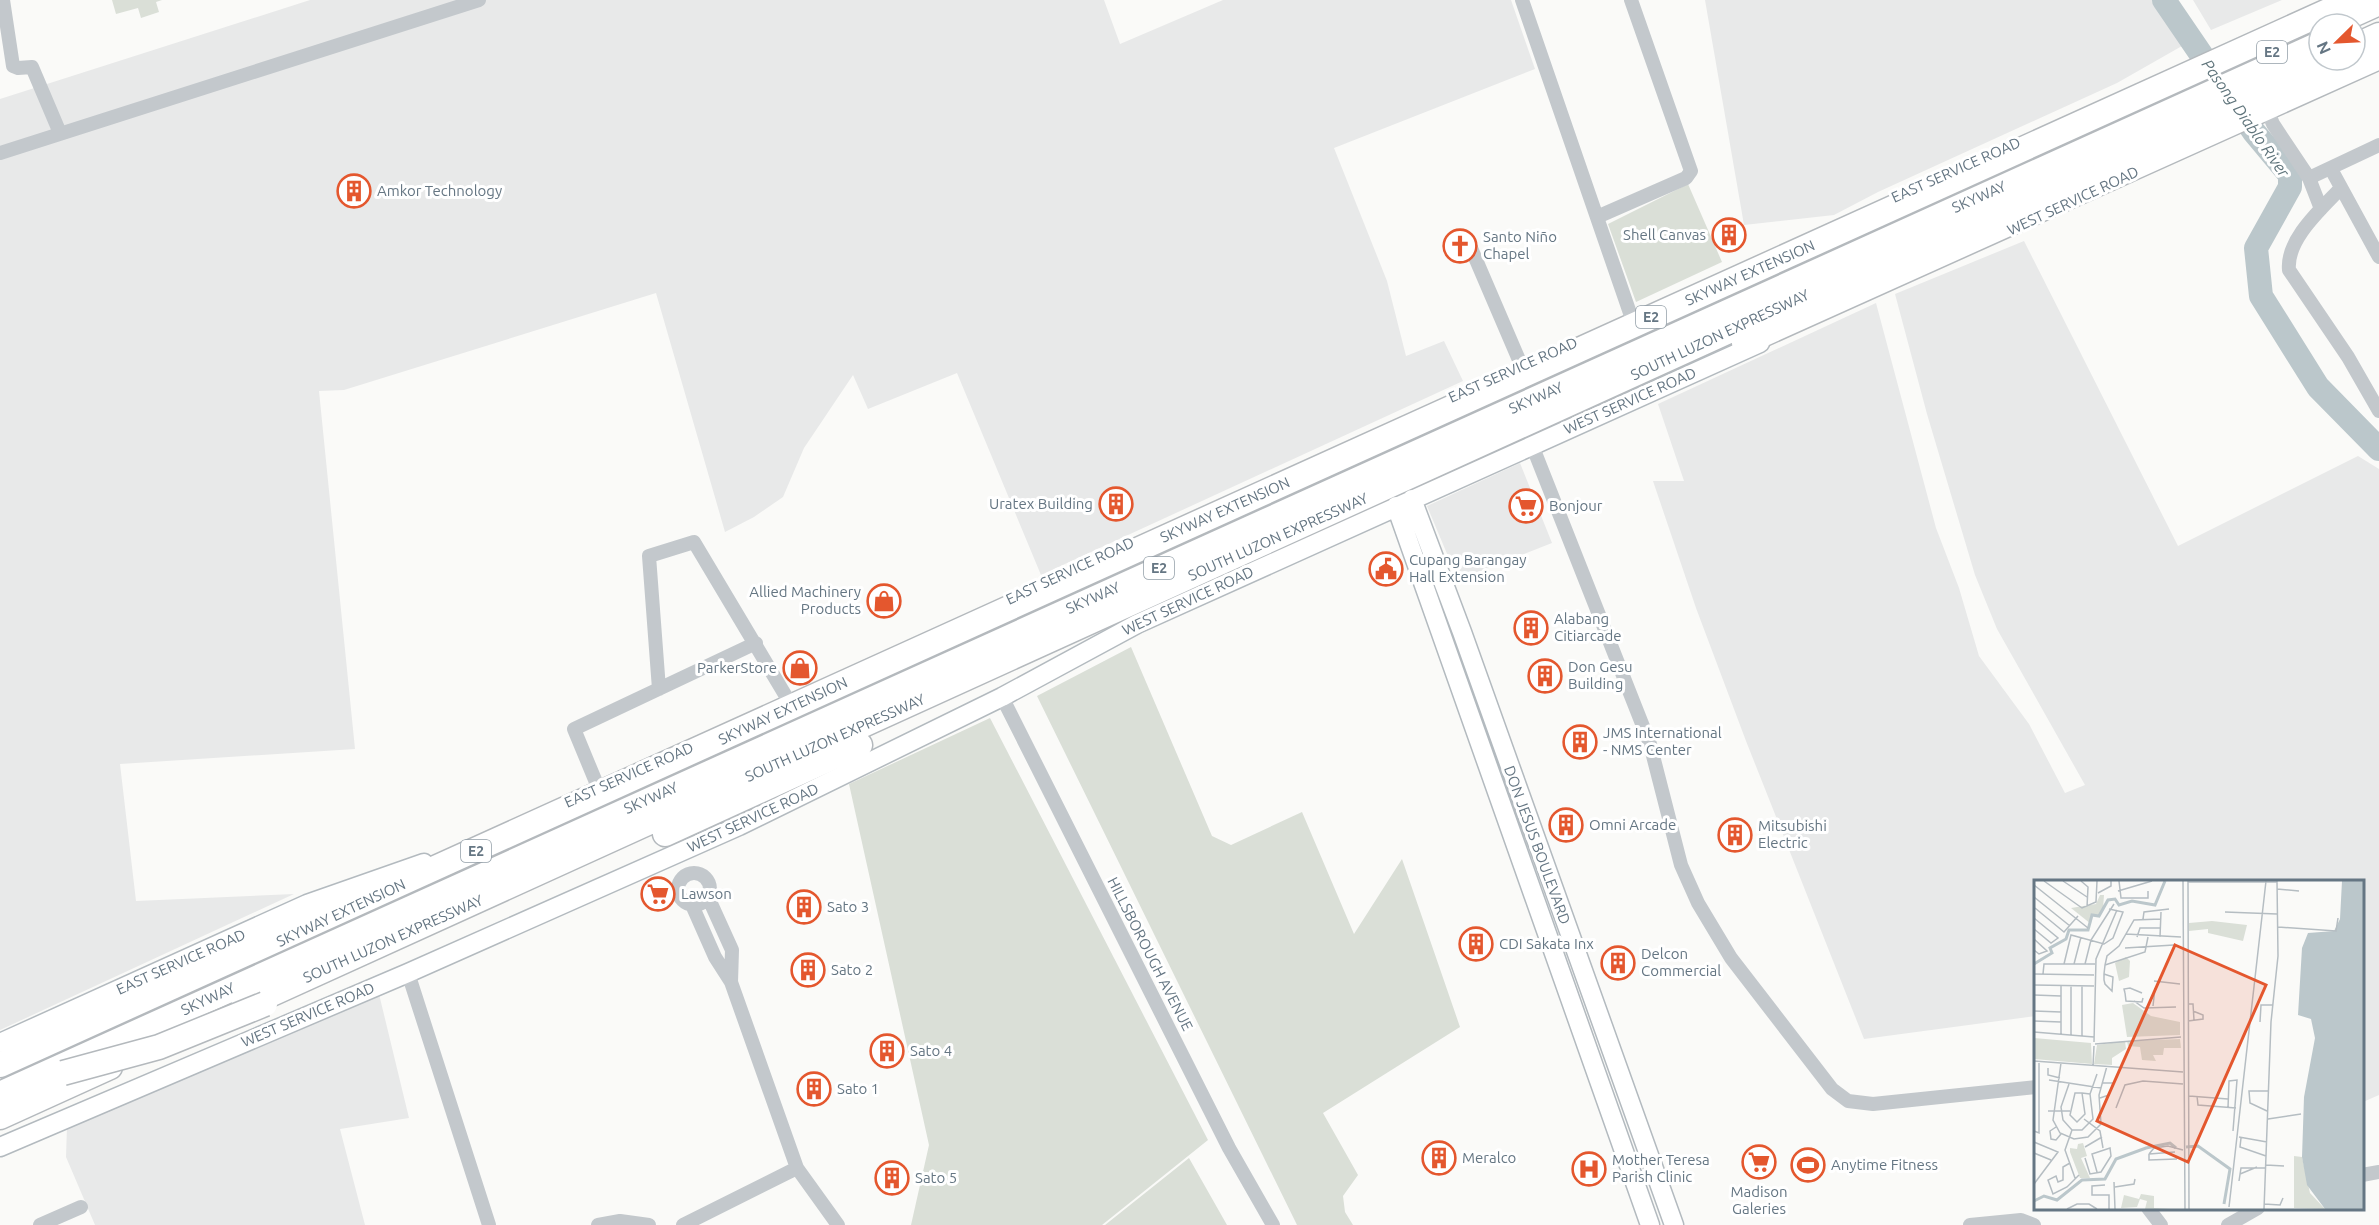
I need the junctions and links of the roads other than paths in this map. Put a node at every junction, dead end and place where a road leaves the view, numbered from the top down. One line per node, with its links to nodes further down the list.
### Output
1 (3, 0): 18 (street)
2 (479, 0): 18 (street)
3 (1522, 0): 25 (street)
4 (1631, 0): 25 (street)
5 (2334, 0): 14 (main road, EAST SERVICE ROAD)
6 (2352, 0): 47 (highway, SKYWAY EXTENSION / E2)
7 (2379, 3): 8 (highway)
8 (2359, 12)
9 (2307, 34): 14 (highway, SOUTH LUZON EXPRESSWAY / E2)
10 (2307, 49): 51 (highway, SKYWAY / E2)
11 (2379, 57): 48 (highway, E2, bridge)
12 (2307, 61): 48 (highway, SKYWAY / E2, bridge)
13 (2379, 63): 17 (main road, WEST SERVICE ROAD)
14 (2210, 68): 28 (main road, EAST SERVICE ROAD); 49 (highway, SOUTH LUZON EXPRESSWAY / E2)
15 (2307, 70): 16 (highway, SOUTH LUZON EXPRESSWAY / E2)
16 (2236, 110): 17 (main road, WEST SERVICE ROAD); 31 (main road, WEST SERVICE ROAD); 53 (highway, SOUTH LUZON EXPRESSWAY / E2)
17 (2263, 115): 22 (street)
18 (60, 133): 20 (street)
19 (2379, 145): 21 (street)
20 (0, 153)
21 (2331, 169): 22 (street); 23 (street)
22 (2309, 178): 24 (street)
23 (2340, 189): 24 (street); 27 (street)
24 (2321, 209): 30 (street)
25 (1597, 218): 28 (street)
26 (1471, 248): 29 (street)
27 (2379, 258)
28 (1631, 316): 29 (main road, EAST SERVICE ROAD)
29 (1522, 367): 36 (main road, EAST SERVICE ROAD)
30 (2379, 411)
31 (1532, 445): 32 (main road, WEST SERVICE ROAD); 50 (street)
32 (1404, 503): 35 (main road, WEST SERVICE ROAD); 37 (main road, DON JESUS BOULEVARD); 38 (main road, DON JESUS BOULEVARD)
33 (756, 642): 34 (street); 34 (street); 36 (street)
34 (659, 689): 39 (street)
35 (1002, 697): 40 (main road, WEST SERVICE ROAD); 67 (street, HILLSBOROUGH AVENUE)
36 (790, 703): 39 (main road, EAST SERVICE ROAD)
37 (1514, 778): 38 (main road); 69 (main road, DON JESUS BOULEVARD)
38 (1494, 784): 68 (main road, DON JESUS BOULEVARD)
39 (598, 787): 46 (main road, EAST SERVICE ROAD)
40 (677, 853): 41 (street); 44 (main road, WEST SERVICE ROAD)
41 (687, 874): 42 (street); 43 (street)
42 (710, 901): 43 (street); 45 (street)
43 (692, 905): 45 (street)
44 (408, 973): 54 (main road, WEST SERVICE ROAD); 62 (street)
45 (731, 982): 55 (street)
46 (0, 1043)
47 (0, 1065)
48 (63, 1072): 52 (highway, SKYWAY / E2)
49 (0, 1078)
50 (2034, 1087)
51 (0, 1094)
52 (0, 1103)
53 (0, 1117)
54 (0, 1147)
55 (797, 1168): 65 (street); 66 (street)
56 (2379, 1172): 57 (street)
57 (2364, 1175)
58 (81, 1207): 61 (street)
59 (2149, 1210): 72 (street)
60 (2256, 1210): 73 (street)
61 (40, 1225)
62 (489, 1225)
63 (598, 1225): 64 (street)
64 (649, 1225)
65 (683, 1225)
66 (838, 1225)
67 (1273, 1225)
68 (1650, 1225)
69 (1674, 1225)
70 (1970, 1225): 71 (street)
71 (2034, 1225)
72 (2161, 1225)
73 (2228, 1225)

